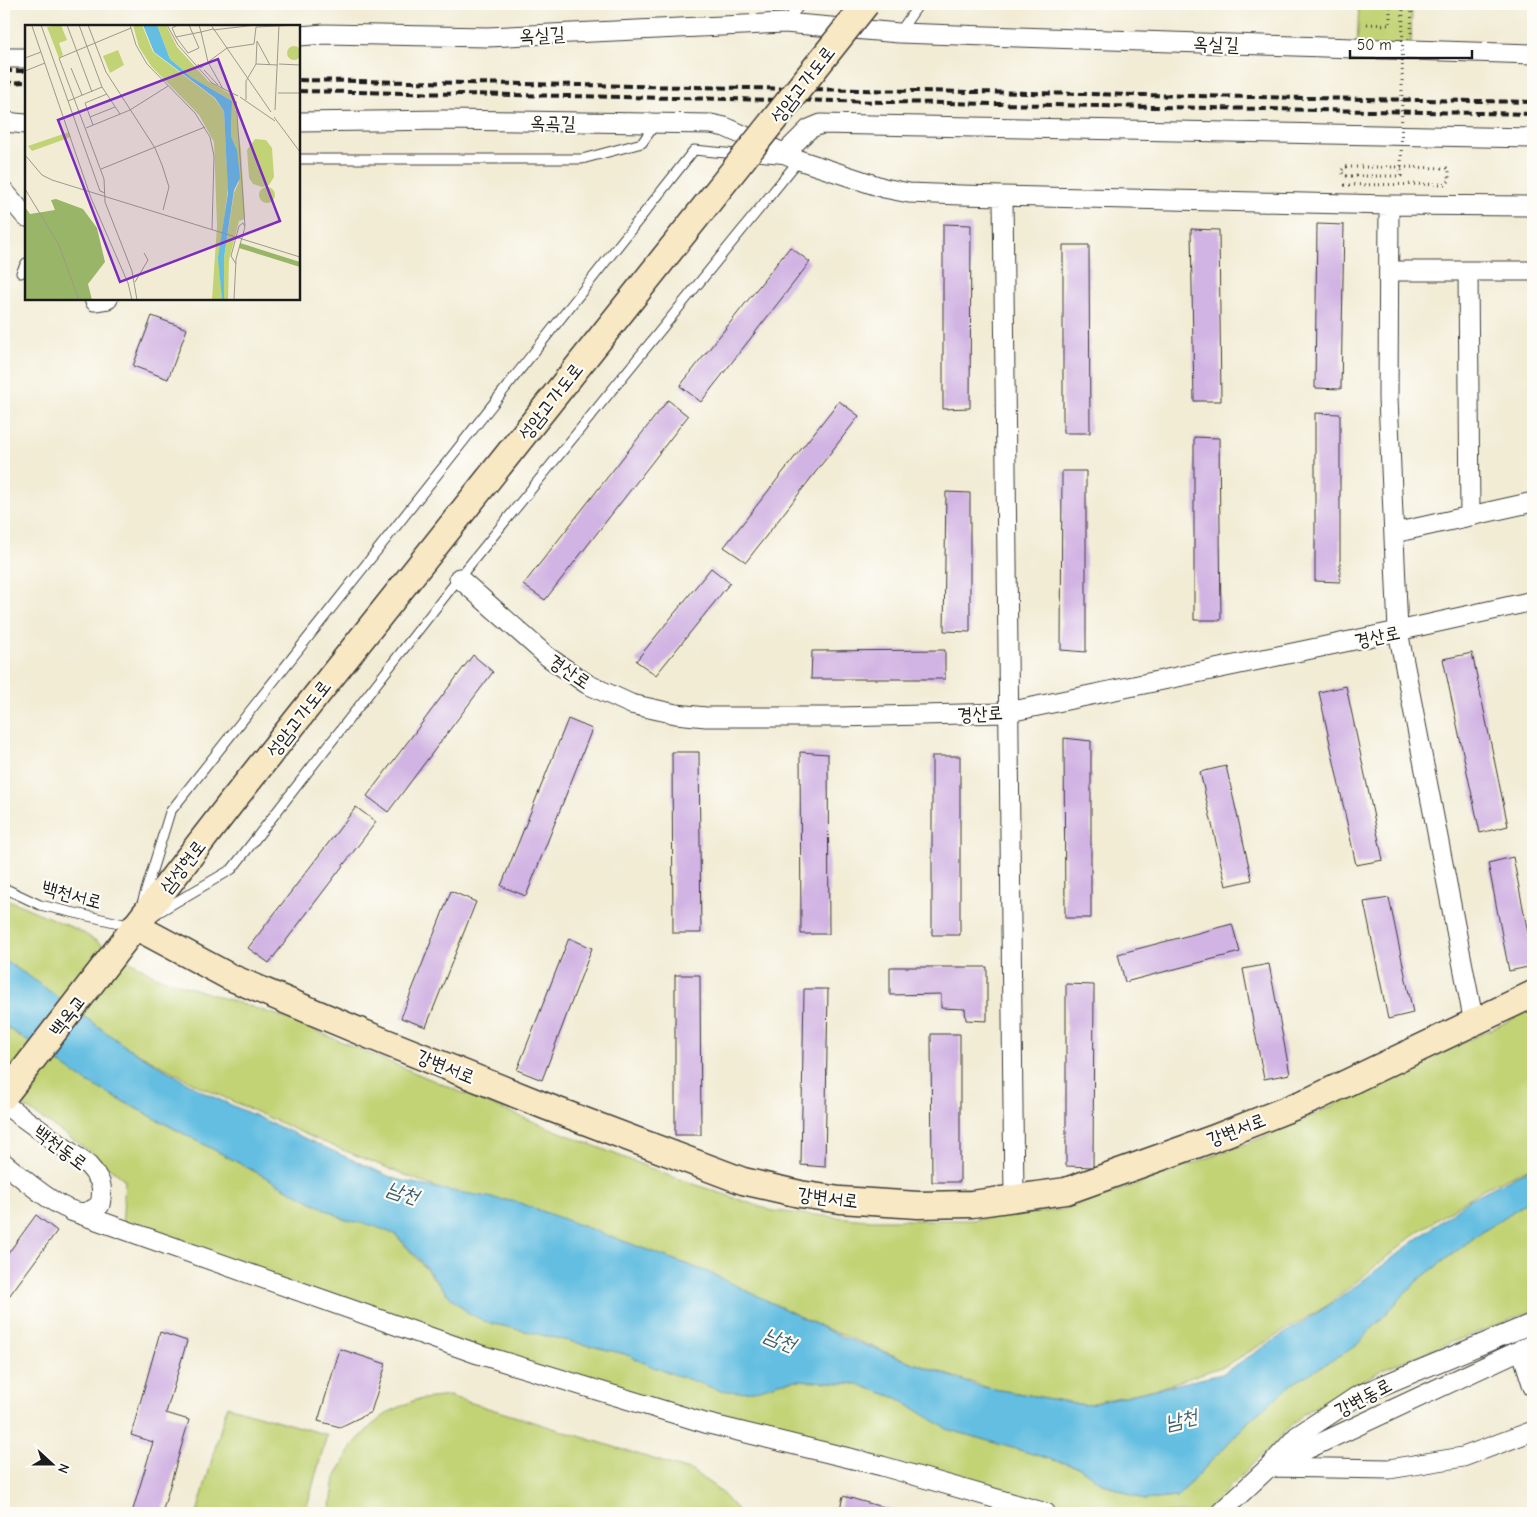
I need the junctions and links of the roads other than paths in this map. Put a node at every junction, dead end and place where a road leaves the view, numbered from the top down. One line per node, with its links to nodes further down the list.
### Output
1 (801, 4): 4 (lane)
2 (866, 4): 34 (street, 성암고가도로, bridge)
3 (919, 4): 5 (lane)
4 (785, 23): 5 (street, 옥실길); 6 (street, 옥실길)
5 (899, 33): 7 (street, 옥실길)
6 (300, 36)
7 (1533, 54)
8 (4, 58): 9 (street)
9 (25, 58)
10 (4, 122): 13 (street)
11 (300, 122): 12 (street, 옥곡길)
12 (656, 123): 15 (street, 옥곡길); 16 (lane)
13 (25, 124)
14 (1533, 138): 15 (street)
15 (792, 157): 18 (street, 옥곡길); 30 (lane); 36 (lane)
16 (300, 160)
17 (4, 191): 21 (street)
18 (1003, 196): 19 (street, 옥곡길); 33 (street)
19 (1389, 205): 20 (street, 옥곡길); 23 (street)
20 (1533, 206)
21 (25, 216)
22 (25, 265): 26 (lane)
23 (1390, 271): 24 (street); 29 (street)
24 (1468, 271): 25 (street); 28 (street)
25 (1533, 271)
26 (21, 273)
27 (1533, 502): 28 (street)
28 (1470, 516): 29 (street)
29 (1394, 533): 32 (street)
30 (460, 578): 33 (street, 경산로); 36 (lane)
31 (1533, 601): 32 (street, 경산로)
32 (1398, 631): 33 (street, 경산로); 38 (street)
33 (1009, 712): 42 (street)
34 (234, 799): 36 (street, 삼성현로)
35 (4, 888): 36 (lane, 백천서로)
36 (132, 930): 39 (street, 백옥교); 42 (street, 강변서로)
37 (1533, 994): 38 (street, 강변서로)
38 (1474, 1023): 42 (street, 강변서로)
39 (4, 1096)
40 (4, 1104): 43 (street, 백천동로)
41 (4, 1163): 43 (street)
42 (1014, 1198)
43 (71, 1211): 49 (street)
44 (1533, 1323): 48 (street, 강변동로)
45 (1527, 1346): 46 (street); 48 (street)
46 (1533, 1388)
47 (1533, 1432): 48 (street)
48 (1269, 1467): 50 (street, 강변동로)
49 (1046, 1513)
50 (1220, 1513)

